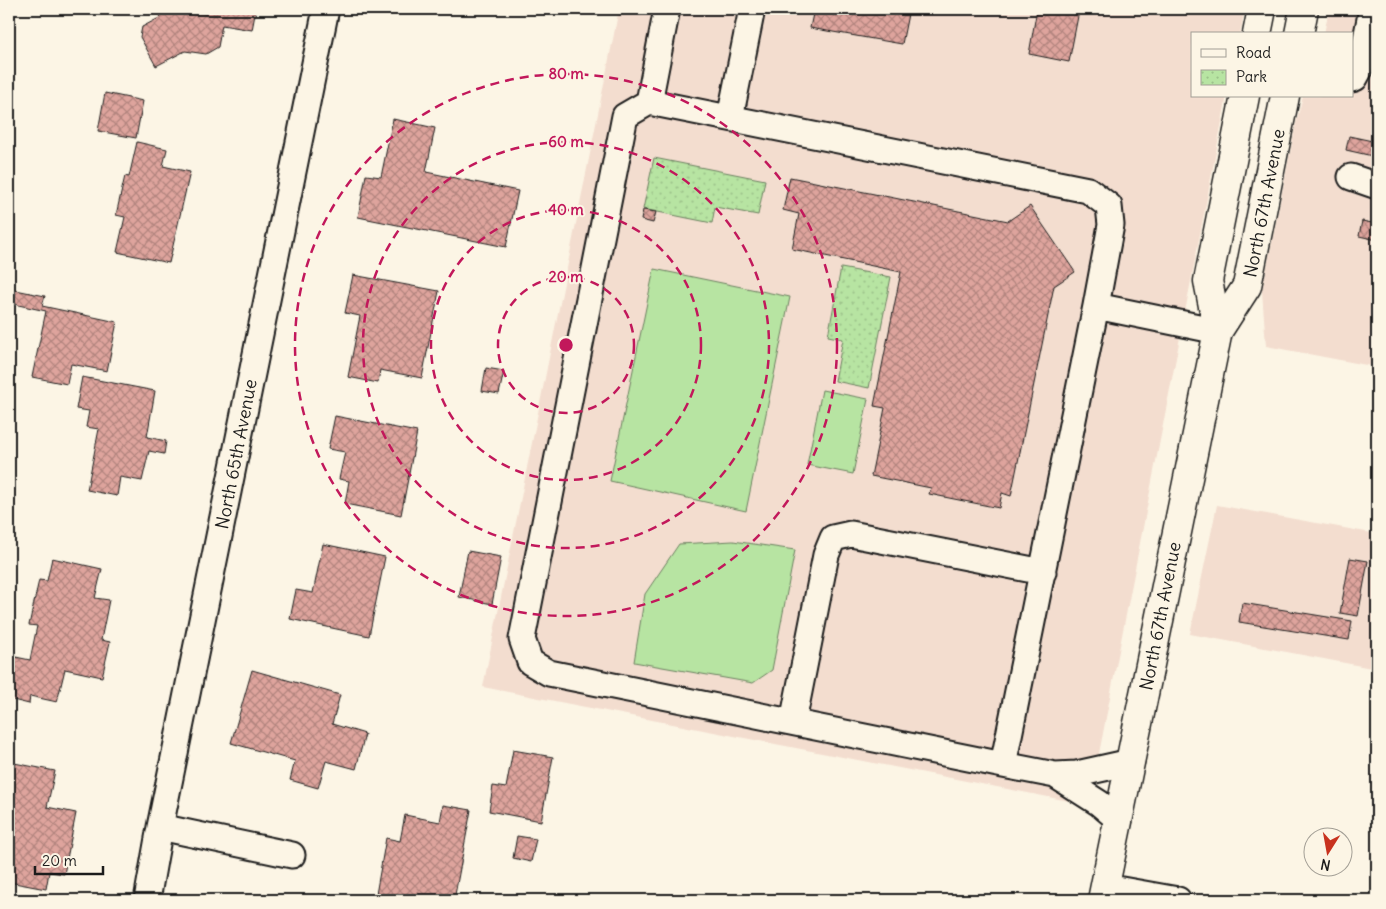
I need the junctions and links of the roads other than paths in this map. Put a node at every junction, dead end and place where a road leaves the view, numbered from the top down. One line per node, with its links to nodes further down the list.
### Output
1 (326, 9): 24 (street, North 65th Avenue)
2 (667, 9): 12 (street)
3 (752, 9): 13 (street)
4 (1262, 9): 7 (main road)
5 (1304, 9): 8 (main road)
6 (1372, 9): 9 (street)
7 (1257, 32)
8 (1299, 32)
9 (1354, 78)
10 (1245, 98): 17 (main road, North 67th Avenue)
11 (1286, 98): 17 (main road, North 67th Avenue)
12 (649, 102): 13 (street); 19 (street)
13 (730, 118): 16 (street)
14 (1352, 177): 15 (street)
15 (1377, 186)
16 (1096, 306): 17 (street); 18 (street)
17 (1218, 331): 20 (main road, North 67th Avenue)
18 (1043, 572): 19 (street); 21 (street)
19 (793, 722): 21 (street)
20 (1131, 762): 22 (street); 23 (main road, North 67th Avenue)
21 (1003, 765): 22 (street)
22 (1055, 775): 23 (street)
23 (1119, 820): 26 (main road, North 67th Avenue)
24 (160, 827): 25 (street); 27 (street, North 65th Avenue)
25 (292, 855)
26 (1103, 894): 28 (street)
27 (147, 900)
28 (1178, 900)

